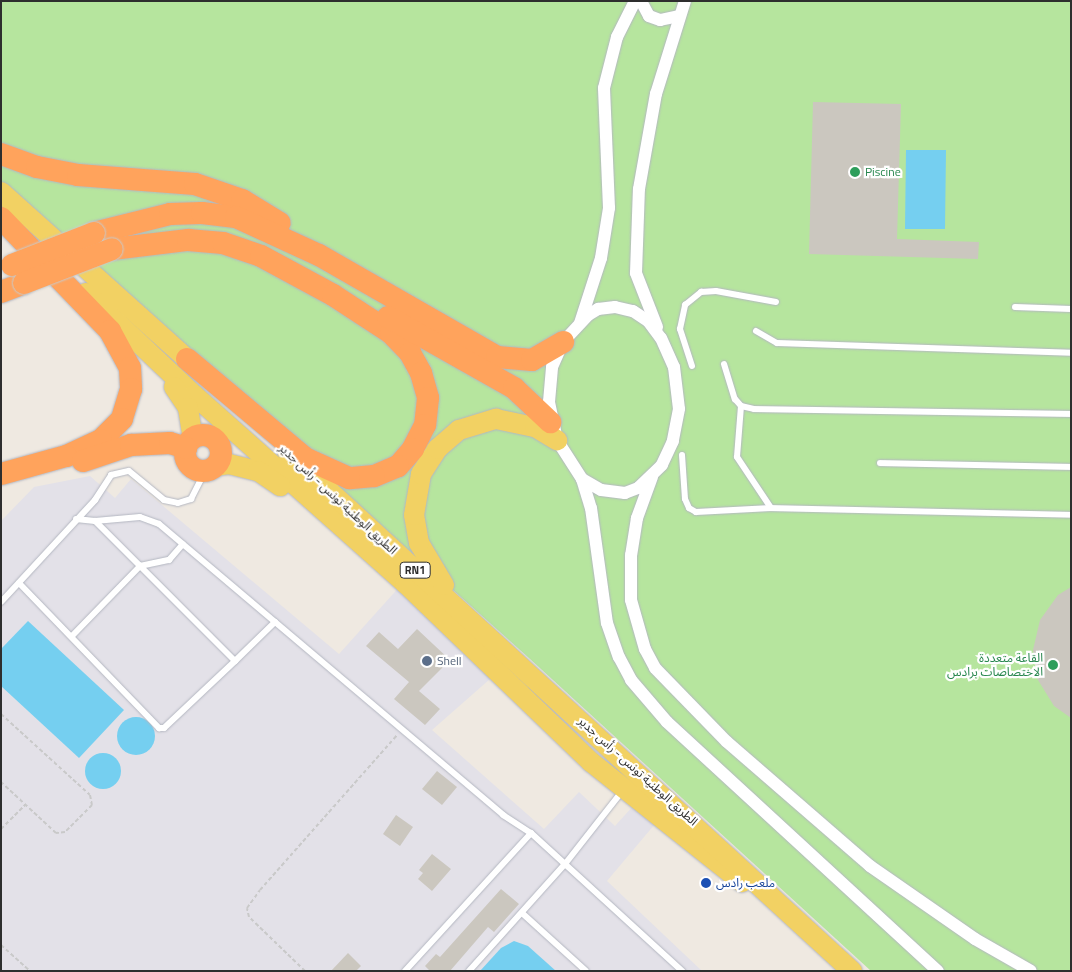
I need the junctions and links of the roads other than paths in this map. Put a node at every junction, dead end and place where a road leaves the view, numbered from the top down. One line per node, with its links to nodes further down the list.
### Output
1 (635, 1): 15 (street)
2 (641, 1): 4 (street)
3 (685, 1): 4 (street)
4 (679, 16): 17 (street)
5 (1, 154): 10 (highway)
6 (1, 192): 20 (main road, الطريق الوطنية تونس - رأس جدير / RN1)
7 (1, 217): 22 (main road, الطريق الوطنية تونس - رأس جدير / RN1); 32 (highway)
8 (112, 249): 9 (highway, bridge); 20 (highway); 26 (highway)
9 (13, 273): 10 (highway, bridge); 11 (highway)
10 (370, 284): 18 (highway)
11 (1, 292)
12 (776, 302): 23 (lane)
13 (1015, 307): 14 (lane)
14 (1071, 309)
15 (580, 323): 17 (street); 18 (street)
16 (756, 332): 19 (lane)
17 (661, 338): 33 (street)
18 (563, 342): 26 (street)
19 (1071, 352)
20 (187, 359): 47 (main road, الطريق الوطنية تونس - رأس جدير / RN1)
21 (724, 364): 24 (lane)
22 (163, 366): 27 (main road); 40 (main road, الطريق الوطنية تونس - رأس جدير / RN1)
23 (692, 366)
24 (741, 406): 25 (lane); 36 (lane)
25 (1071, 414)
26 (553, 431): 34 (street); 47 (main road)
27 (190, 443): 31 (highway); 31 (highway); 35 (highway)
28 (682, 455): 36 (lane)
29 (880, 463): 30 (lane)
30 (1071, 466)
31 (210, 468): 38 (lane); 40 (main road)
32 (1, 474)
33 (652, 477): 34 (street); 60 (street)
34 (582, 479): 59 (street)
35 (1, 489)
36 (771, 508): 37 (lane)
37 (1071, 515)
38 (76, 519): 39 (lane); 43 (lane)
39 (95, 521): 41 (lane); 42 (lane)
40 (360, 541): 49 (main road, الطريق الوطنية تونس - رأس جدير / RN1)
41 (183, 544): 42 (lane); 45 (lane)
42 (140, 566): 46 (lane); 48 (lane)
43 (19, 583): 44 (lane); 46 (lane)
44 (1, 602)
45 (275, 622): 48 (lane); 50 (lane)
46 (72, 636): 48 (lane)
47 (504, 651): 53 (main road, الطريق الوطنية تونس - رأس جدير / RN1)
48 (235, 661)
49 (624, 788): 51 (lane); 53 (main road, الطريق الوطنية تونس - رأس جدير / RN1)
50 (531, 833): 51 (lane); 54 (lane)
51 (565, 864): 52 (lane); 57 (lane)
52 (522, 913): 55 (lane); 56 (lane)
53 (829, 949): 58 (main road, الطريق الوطنية تونس - رأس جدير / RN1)
54 (404, 971)
55 (469, 971)
56 (586, 971)
57 (682, 971)
58 (852, 971)
59 (938, 971)
60 (1032, 971)

